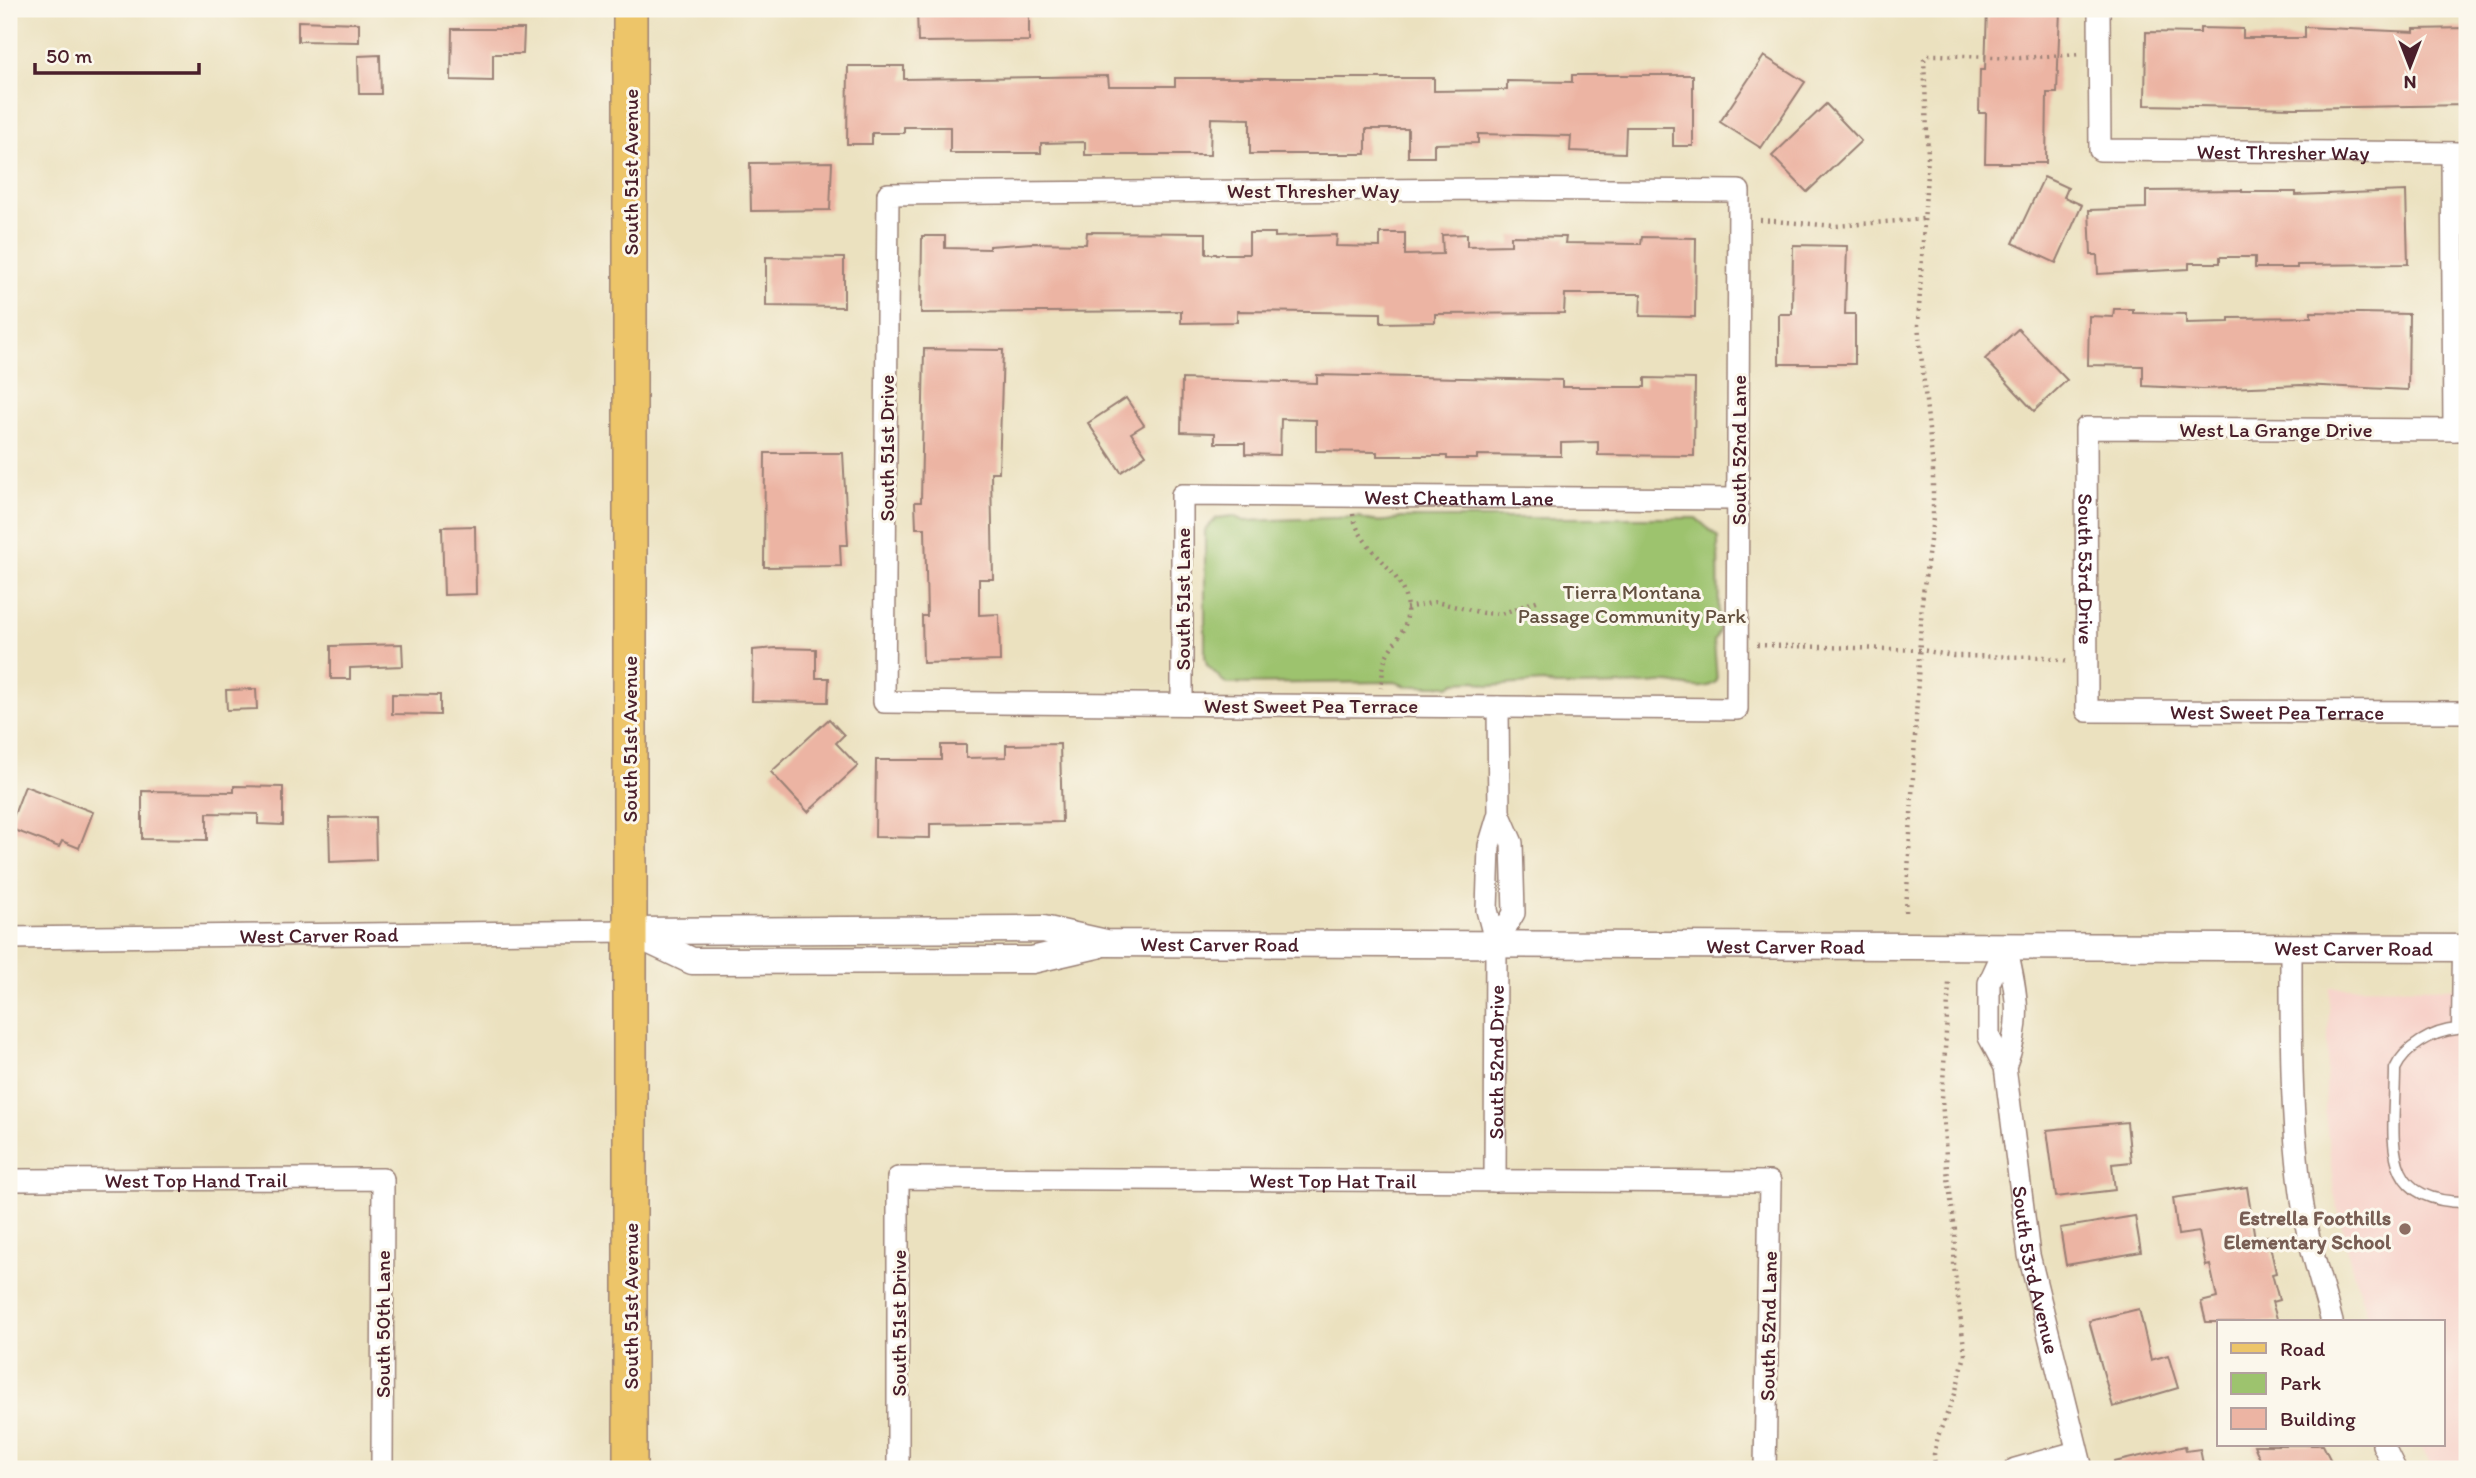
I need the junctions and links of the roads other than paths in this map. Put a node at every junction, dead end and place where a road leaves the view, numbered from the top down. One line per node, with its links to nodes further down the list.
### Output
1 (630, 9): 16 (main road, South 51st Avenue)
2 (2099, 9): 3 (street, West Thresher Way)
3 (2460, 153): 7 (street)
4 (1739, 191): 5 (street, West Thresher Way); 9 (street, South 52nd Lane)
5 (888, 194): 10 (street, South 51st Drive)
6 (2085, 428): 7 (street, West La Grange Drive); 14 (street, South 53rd Drive)
7 (2461, 430)
8 (1182, 495): 9 (street, West Cheatham Lane); 11 (street, South 51st Lane)
9 (1738, 499): 13 (street, South 52nd Lane)
10 (884, 702): 11 (street, West Sweet Pea Terrace)
11 (1182, 704): 12 (street, West Sweet Pea Terrace)
12 (1498, 707): 13 (street, West Sweet Pea Terrace); 18 (street, South 52nd Drive)
13 (1737, 709)
14 (2087, 711): 15 (street, West Sweet Pea Terrace)
15 (2467, 712)
16 (629, 931): 17 (street, West Carver Road); 18 (street, West Carver Road); 32 (main road, South 51st Avenue)
17 (9, 938)
18 (1496, 944): 19 (street, West Carver Road); 25 (street, South 52nd Drive)
19 (2007, 946): 20 (street, West Carver Road); 30 (street, South 53rd Avenue)
20 (2291, 947): 21 (street, West Carver Road); 28 (street)
21 (2463, 948): 27 (lane)
22 (898, 1178): 25 (street, West Top Hat Trail); 33 (street, South 51st Drive)
23 (383, 1179): 24 (street, West Top Hand Trail); 31 (street, South 50th Lane)
24 (9, 1180)
25 (1495, 1181): 26 (street, West Top Hat Trail)
26 (1770, 1182): 34 (street, South 52nd Lane)
27 (2467, 1202)
28 (2331, 1320)
29 (2384, 1446): 36 (street)
30 (2079, 1461): 35 (street)
31 (382, 1469)
32 (630, 1469)
33 (898, 1469)
34 (1765, 1469)
35 (2015, 1469)
36 (2395, 1469)

